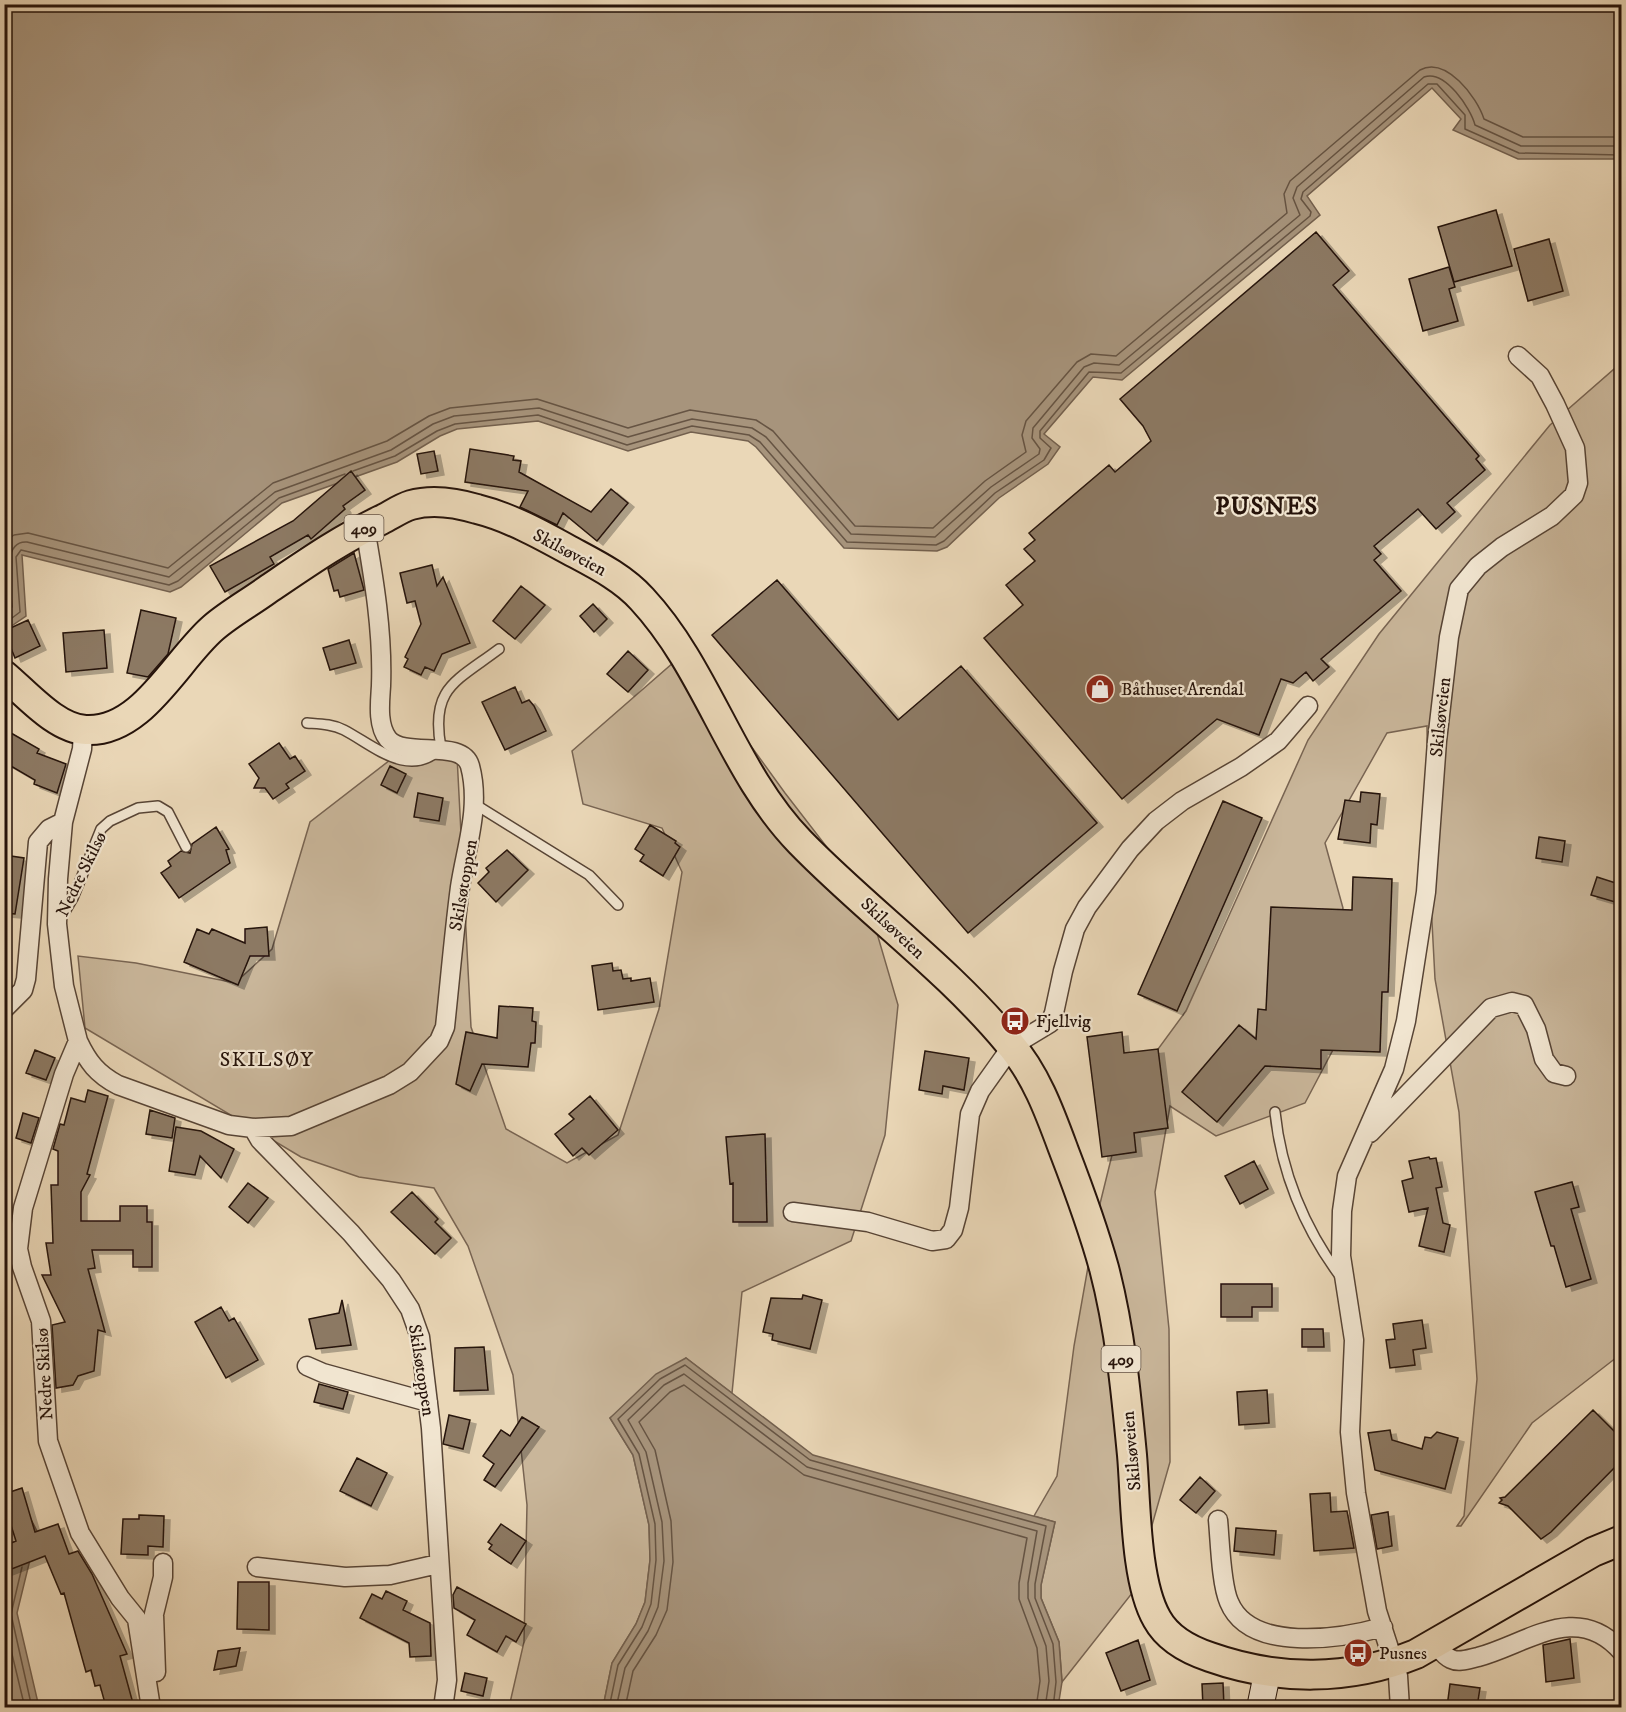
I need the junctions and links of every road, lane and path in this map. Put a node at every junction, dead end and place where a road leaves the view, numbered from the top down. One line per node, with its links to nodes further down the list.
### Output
1 (1518, 356): 20 (street, Skilsøveien)
2 (364, 528): 7 (main road, Skilsøveien / 409); 8 (street); 16 (main road, Skilsøveien / 409)
3 (499, 649): 8 (lane)
4 (4, 675): 7 (main road)
5 (1308, 706): 16 (street)
6 (307, 723): 8 (lane)
7 (83, 730): 10 (street, Nedre Skilsø)
8 (441, 748): 9 (street, Skilsøtoppen)
9 (474, 803): 12 (lane); 19 (street, Skilsøtoppen)
10 (63, 822): 13 (street, Nedre Skilsø); 14 (street)
11 (186, 847): 13 (lane, Nedre Skilsø)
12 (618, 904)
13 (57, 924): 15 (street, Nedre Skilsø)
14 (4, 1009)
15 (78, 1041): 19 (street, Skilsøtoppen); 35 (street, Nedre Skilsø)
16 (1012, 1046): 21 (street); 34 (main road, Skilsøveien / 409)
17 (1566, 1076): 20 (street, Skilsøveien)
18 (1275, 1112): 22 (lane, Skilsøveien)
19 (253, 1128): 24 (street, Skilsøtoppen)
20 (1360, 1143): 22 (street, Skilsøveien)
21 (793, 1212)
22 (1344, 1280): 30 (street, Skilsøveien)
23 (308, 1366): 24 (street)
24 (428, 1402): 28 (street, Skilsøtoppen)
25 (1218, 1520): 30 (street)
26 (1622, 1540): 31 (main road, Skilsøveien / 409)
27 (163, 1563): 35 (street)
28 (438, 1564): 29 (street); 38 (street, Skilsøtoppen)
29 (257, 1567)
30 (1383, 1628): 33 (street, Skilsøveien)
31 (1435, 1643): 32 (street); 33 (main road, Skilsøveien / 409)
32 (1622, 1652)
33 (1394, 1663): 34 (main road, Skilsøveien / 409); 40 (street)
34 (1267, 1674): 39 (main road)
35 (151, 1680): 36 (street, Nedre Skilsø); 37 (street)
36 (151, 1707)
37 (163, 1707)
38 (443, 1707)
39 (1260, 1707)
40 (1400, 1707)

